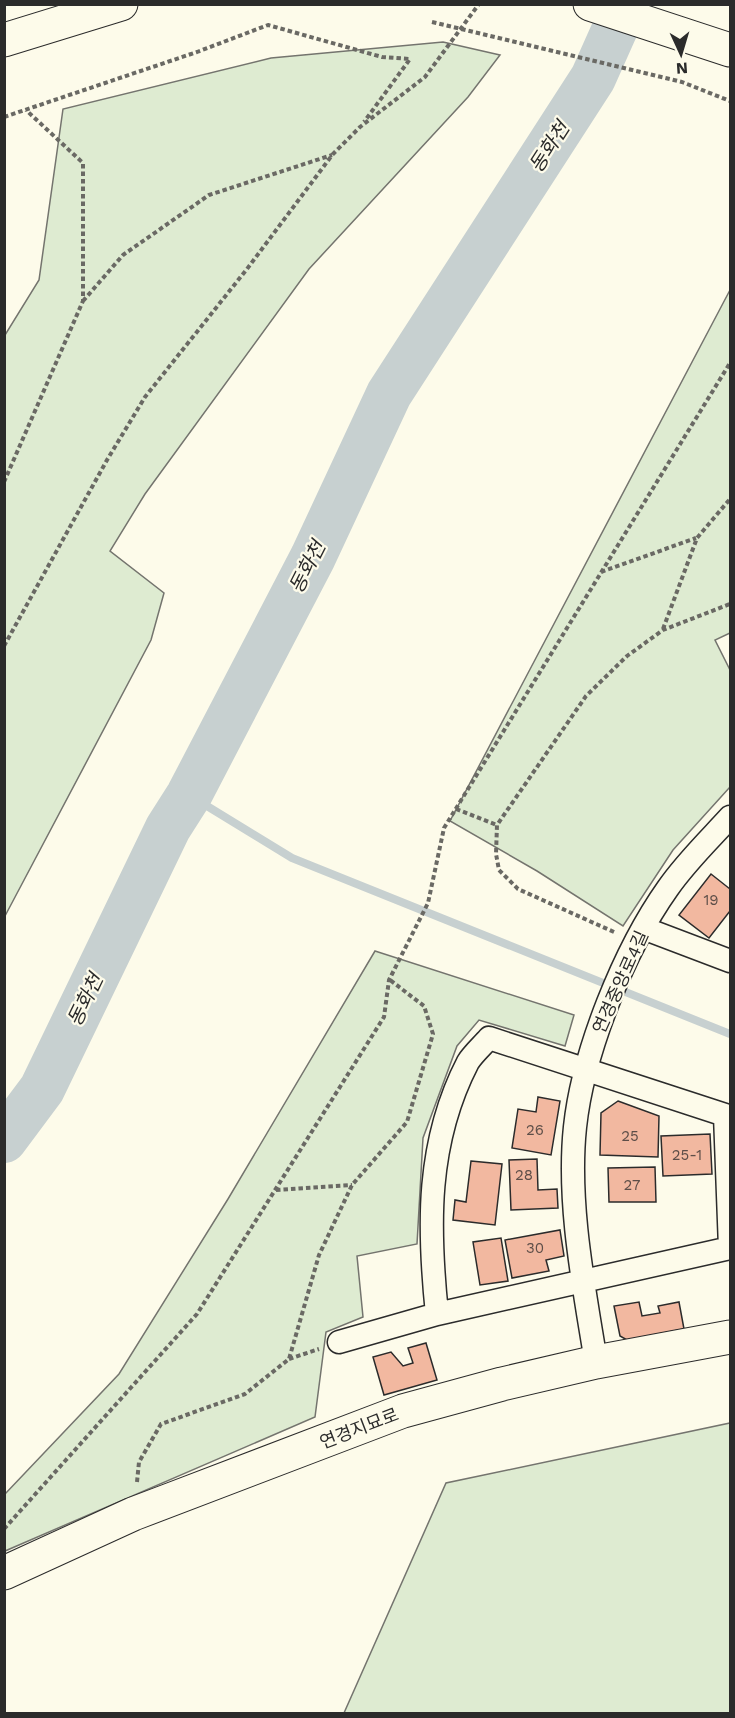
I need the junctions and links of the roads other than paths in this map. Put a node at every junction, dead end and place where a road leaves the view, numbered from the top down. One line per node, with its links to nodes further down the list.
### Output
1 (121, 4): 3 (street)
2 (590, 4): 4 (street)
3 (4, 40)
4 (730, 50)
5 (730, 817): 6 (street, 연경중앙로4길)
6 (636, 941): 7 (street); 8 (street, 연경중앙로4길)
7 (730, 961)
8 (588, 1058): 9 (street, 연경중앙로4길); 9 (street); 10 (street)
9 (584, 1280): 10 (street); 13 (street, 연경중앙로4길)
10 (437, 1314): 12 (street)
11 (730, 1337): 13 (street, 연경지묘로)
12 (339, 1342)
13 (596, 1362): 14 (street, 연경지묘로)
14 (4, 1573)

